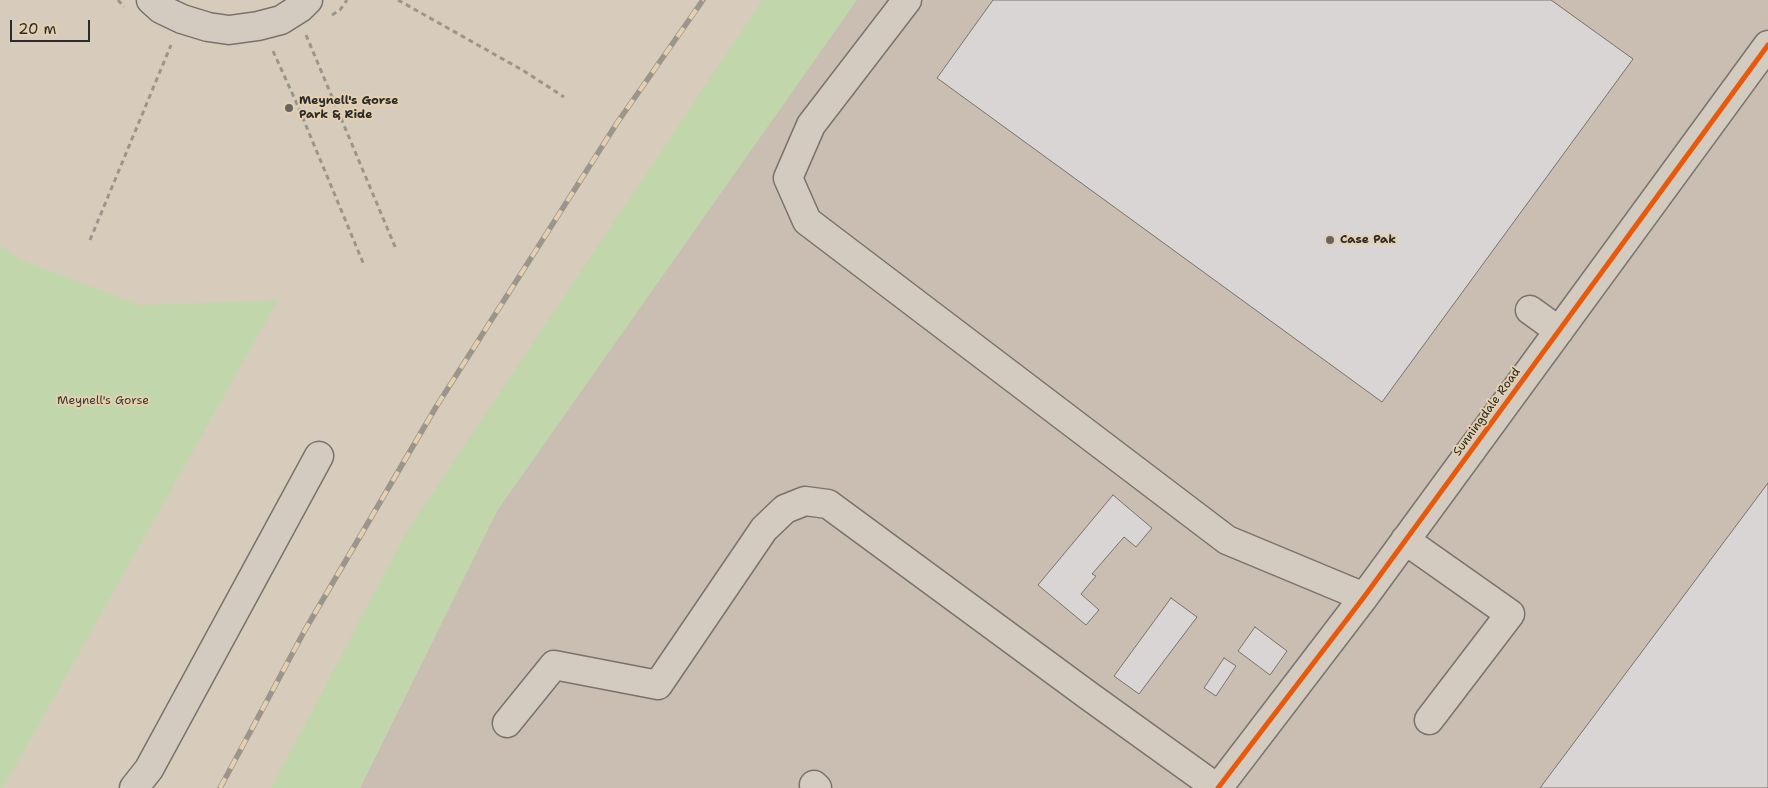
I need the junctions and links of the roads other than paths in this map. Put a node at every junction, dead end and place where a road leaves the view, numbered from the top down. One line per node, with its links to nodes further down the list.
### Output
1 (151, 0): 2 (street)
2 (308, 0)
3 (907, 0): 9 (street)
4 (1768, 45): 6 (street, Sunningdale Road)
5 (1530, 310): 6 (street)
6 (1559, 330): 8 (street, Sunningdale Road)
7 (319, 456): 12 (street)
8 (1405, 540): 9 (street, Sunningdale Road); 10 (street)
9 (1364, 597): 13 (street, Sunningdale Road)
10 (1429, 720)
11 (507, 723): 13 (street)
12 (134, 788)
13 (1218, 788)

